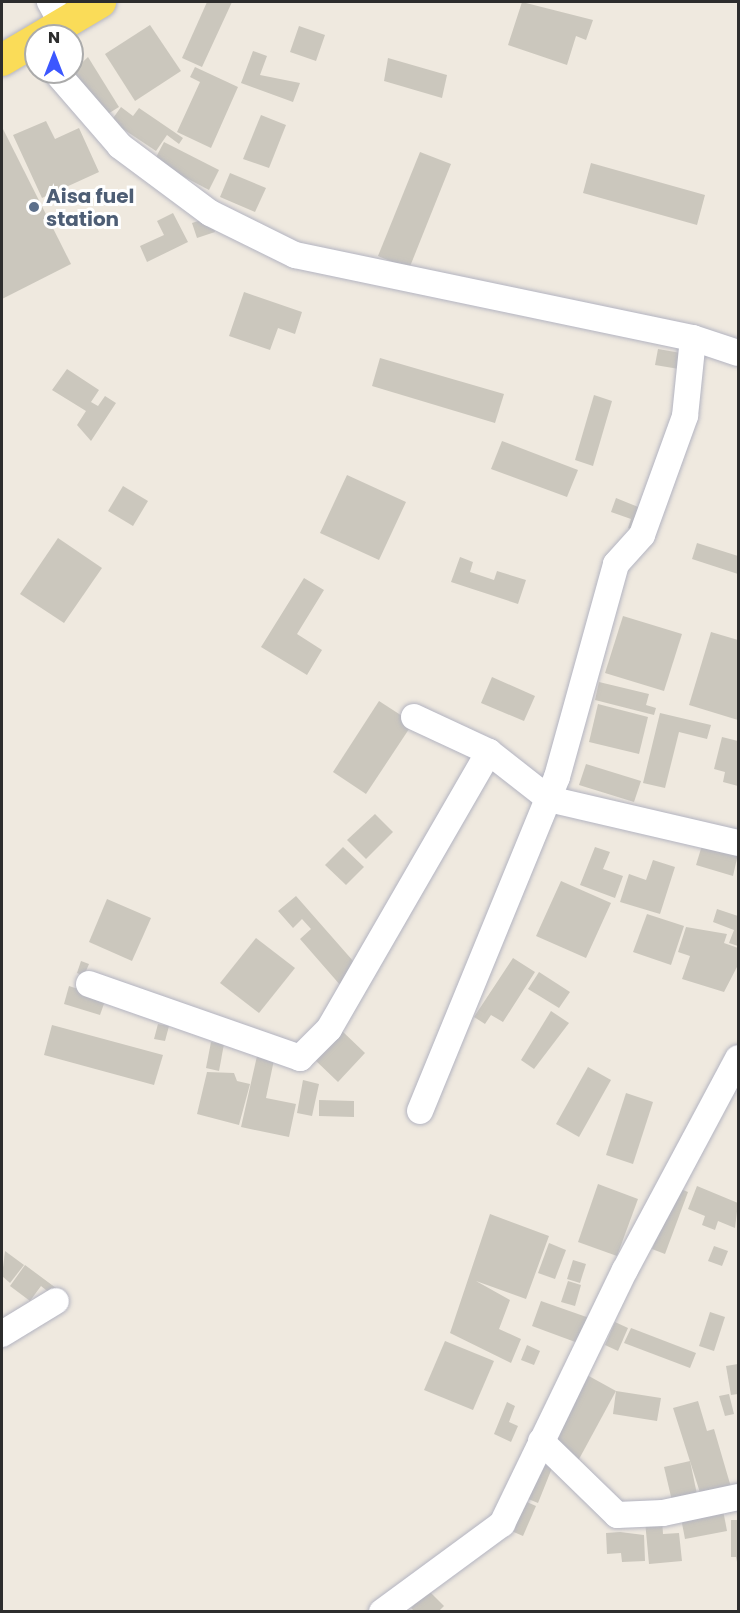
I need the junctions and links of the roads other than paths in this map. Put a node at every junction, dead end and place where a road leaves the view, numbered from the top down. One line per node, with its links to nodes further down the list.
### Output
1 (100, 2): 2 (main road)
2 (56, 12)
3 (24, 49): 4 (main road)
4 (2, 60)
5 (66, 84): 6 (street)
6 (693, 338): 7 (street); 10 (street)
7 (738, 353)
8 (414, 717): 9 (street)
9 (489, 752): 10 (street); 12 (street)
10 (549, 799): 11 (street); 14 (street)
11 (738, 843)
12 (89, 984)
13 (734, 1073): 17 (street)
14 (420, 1112)
15 (56, 1301): 16 (street)
16 (2, 1334)
17 (541, 1441): 18 (street); 19 (street)
18 (738, 1497)
19 (382, 1611)

